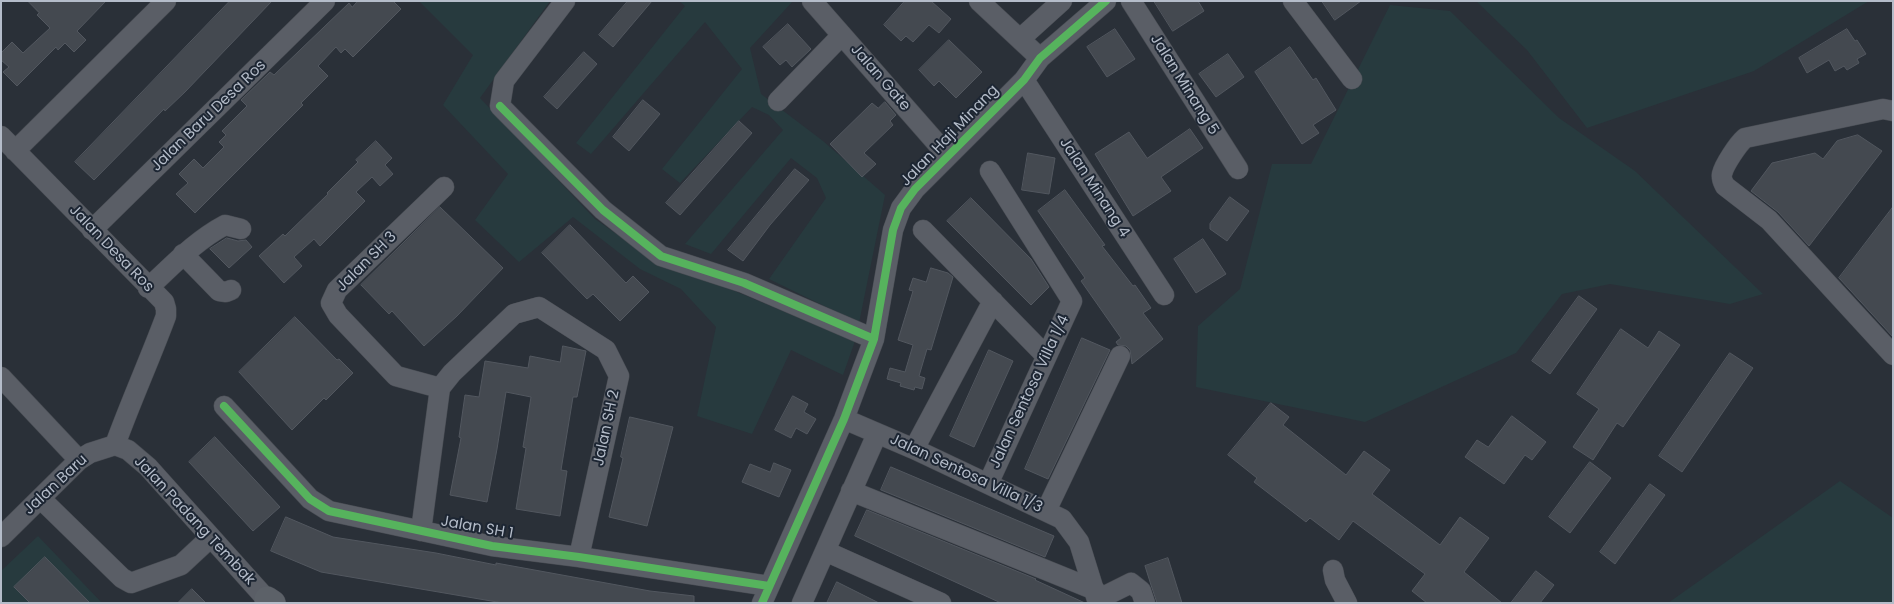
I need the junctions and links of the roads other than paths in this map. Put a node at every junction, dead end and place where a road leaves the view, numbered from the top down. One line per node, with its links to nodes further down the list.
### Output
1 (154, 1): 14 (street, Jalan Desa Ros)
2 (166, 1): 14 (street, Jalan Desa Ros)
3 (325, 1): 25 (street, Jalan Baru Desa Ros)
4 (564, 1): 32 (street)
5 (812, 1): 11 (street, Jalan Gate)
6 (979, 1): 12 (street)
7 (1062, 1): 12 (street)
8 (1106, 1): 13 (street, Jalan Haji Minang)
9 (1131, 1): 21 (street, Jalan Minang 5)
10 (1293, 1): 15 (street)
11 (842, 35): 17 (street); 20 (street, Jalan Gate)
12 (1020, 39): 13 (street)
13 (1040, 58): 16 (street, Jalan Haji Minang)
14 (88, 71): 19 (street, Jalan Desa Ros)
15 (1352, 79)
16 (1024, 80): 20 (street, Jalan Haji Minang); 30 (street, Jalan Minang 4)
17 (778, 102)
18 (1893, 111): 33 (street)
19 (8, 142): 25 (street, Jalan Desa Ros)
20 (948, 156): 32 (street, Jalan Haji Minang)
21 (1238, 169)
22 (990, 171): 34 (street, Jalan Sentosa Villa 1/4)
23 (444, 186): 37 (street, Jalan SH 3)
24 (241, 229): 27 (street)
25 (92, 230): 28 (street, Jalan Desa Ros)
26 (923, 230): 31 (street)
27 (183, 254): 28 (street); 29 (street)
28 (148, 288): 41 (street, Jalan Desa Ros)
29 (231, 290)
30 (1164, 296)
31 (993, 301): 34 (street); 42 (street)
32 (874, 339): 39 (street, Jalan Haji Minang)
33 (1893, 355)
34 (1046, 356): 44 (street, Jalan Sentosa Villa 1/4)
35 (1120, 356): 47 (street)
36 (1, 377): 43 (street)
37 (440, 388): 48 (street); 52 (street, Jalan SH 2)
38 (224, 406): 48 (street, Jalan SH 1)
39 (844, 419): 40 (street, Jalan Sentosa Villa 1/3); 54 (street, Jalan Haji Minang)
40 (877, 434): 42 (street, Jalan Sentosa Villa 1/3); 45 (street)
41 (115, 445): 43 (street, Jalan Baru); 50 (street, Jalan Padang Tembak)
42 (914, 450): 44 (street, Jalan Sentosa Villa 1/3)
43 (80, 460): 46 (street, Jalan Baru)
44 (988, 484): 47 (street, Jalan Sentosa Villa 1/3)
45 (851, 491): 51 (street); 55 (street)
46 (41, 499): 49 (street, Jalan Baru); 50 (street)
47 (1046, 511): 55 (street, Jalan Sentosa Villa 1/3)
48 (421, 532): 52 (street, Jalan SH 1)
49 (1, 537)
50 (210, 538): 56 (street, Jalan Padang Tembak)
51 (825, 551): 57 (street); 58 (street)
52 (579, 557): 54 (street, Jalan SH 1)
53 (1333, 570): 60 (street)
54 (766, 595)
55 (1096, 598): 59 (street)
56 (269, 602)
57 (802, 603)
58 (941, 603)
59 (1145, 603)
60 (1347, 603)

